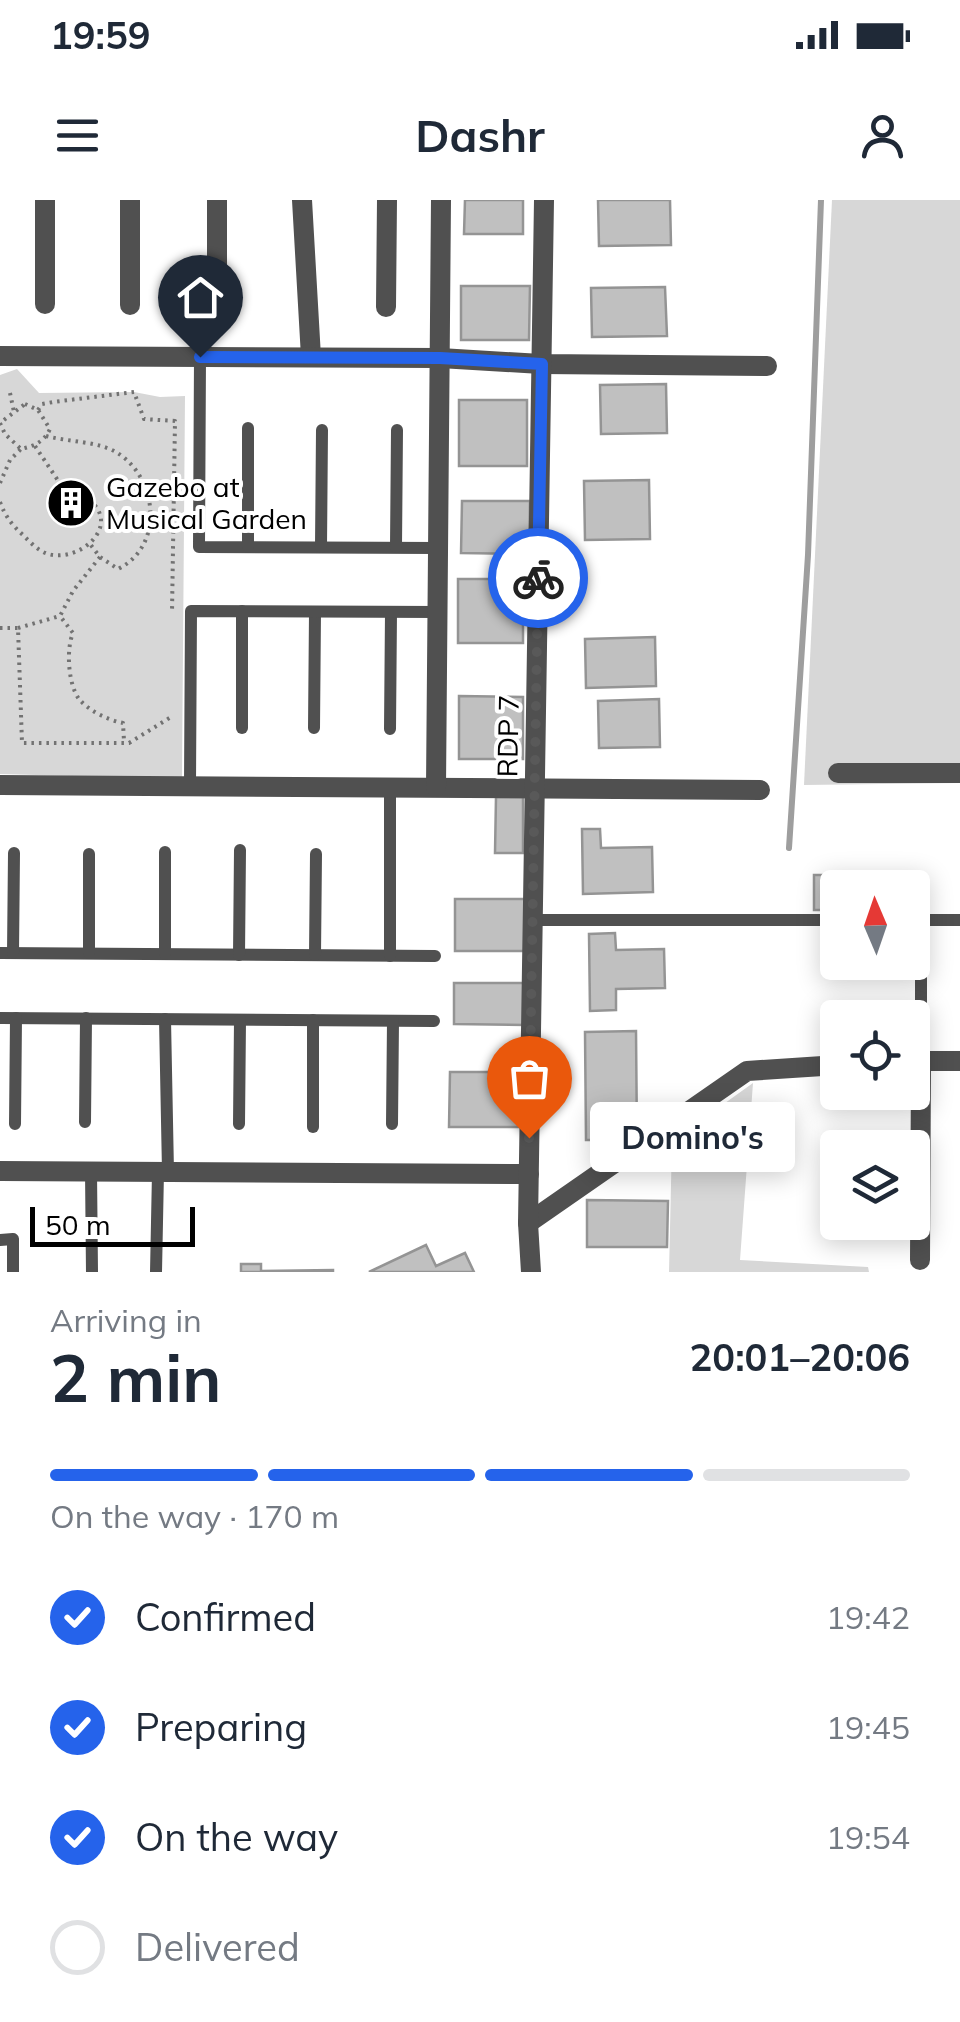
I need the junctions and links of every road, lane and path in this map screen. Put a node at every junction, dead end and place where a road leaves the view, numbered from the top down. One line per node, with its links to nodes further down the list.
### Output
1 (45, 200): 8 (street)
2 (130, 200): 10 (street)
3 (217, 200): 9 (street)
4 (302, 200): 14 (street)
5 (387, 200): 11 (street)
6 (441, 200): 15 (street)
7 (544, 200): 16 (street, RDP 7)
8 (44, 304)
9 (217, 304)
10 (130, 305)
11 (386, 307)
12 (0, 356): 13 (street)
13 (200, 357): 14 (street); 34 (lane)
14 (311, 357): 15 (street)
15 (440, 358): 16 (street); 37 (street)
16 (542, 364): 17 (street); 58 (street, RDP 7)
17 (767, 366)
18 (10, 393): 20 (path)
19 (38, 410): 20 (path); 26 (path); 44 (path)
20 (14, 412): 21 (path)
21 (0, 422): 25 (path)
22 (248, 428): 34 (lane)
23 (322, 430): 35 (lane)
24 (397, 430): 36 (lane)
25 (3, 436): 28 (path)
26 (46, 436): 27 (path); 38 (path)
27 (35, 446): 28 (path); 30 (path)
28 (20, 449): 29 (path)
29 (0, 483)
30 (63, 488)
31 (88, 499): 33 (path)
32 (0, 502): 33 (path)
33 (90, 544): 38 (path)
34 (248, 547): 35 (lane)
35 (321, 547): 36 (lane)
36 (396, 548): 37 (lane)
37 (438, 548): 42 (street)
38 (100, 557): 43 (path)
39 (242, 611): 40 (lane); 48 (lane); 55 (lane)
40 (315, 612): 41 (lane); 49 (lane)
41 (391, 612): 42 (lane); 50 (lane)
42 (438, 612): 57 (street)
43 (60, 616): 46 (path); 51 (path)
44 (172, 623)
45 (0, 628): 46 (path)
46 (18, 628): 51 (path)
47 (172, 717): 51 (path)
48 (242, 728)
49 (314, 728)
50 (390, 729)
51 (124, 743)
52 (838, 773): 53 (street)
53 (960, 773)
54 (0, 784): 55 (street)
55 (190, 786): 56 (street)
56 (390, 786): 57 (street); 74 (lane)
57 (436, 787): 58 (street)
58 (535, 788): 59 (street); 65 (street, RDP 7)
59 (760, 790)
60 (240, 850): 72 (lane)
61 (165, 852): 71 (lane)
62 (14, 853): 69 (lane)
63 (90, 854): 70 (lane)
64 (316, 854): 73 (lane)
65 (533, 920): 66 (lane); 96 (street, RDP 7)
66 (820, 920)
67 (930, 920): 68 (lane)
68 (960, 920)
69 (6, 953): 70 (lane)
70 (89, 954): 71 (lane)
71 (165, 954): 72 (lane)
72 (239, 955): 73 (lane)
73 (315, 956): 74 (lane)
74 (390, 956): 75 (lane)
75 (435, 956)
76 (0, 1018): 77 (lane)
77 (16, 1018): 78 (lane); 89 (lane)
78 (86, 1018): 79 (lane); 88 (lane)
79 (165, 1019): 80 (lane); 95 (lane)
80 (240, 1020): 81 (lane); 90 (lane)
81 (314, 1020): 82 (lane); 92 (lane)
82 (393, 1021): 83 (lane); 91 (lane)
83 (434, 1021)
84 (930, 1061): 85 (street)
85 (960, 1061)
86 (820, 1067): 97 (street)
87 (918, 1110): 99 (street)
88 (85, 1122)
89 (15, 1124)
90 (239, 1124)
91 (392, 1124)
92 (313, 1126)
93 (0, 1171): 94 (street)
94 (91, 1172): 95 (street); 101 (lane)
95 (164, 1172): 96 (street); 102 (lane)
96 (529, 1174): 97 (street, RDP 7)
97 (528, 1222): 103 (street, RDP 7)
98 (0, 1240): 100 (lane)
99 (920, 1260)
100 (13, 1272)
101 (92, 1272)
102 (156, 1272)
103 (531, 1272)

